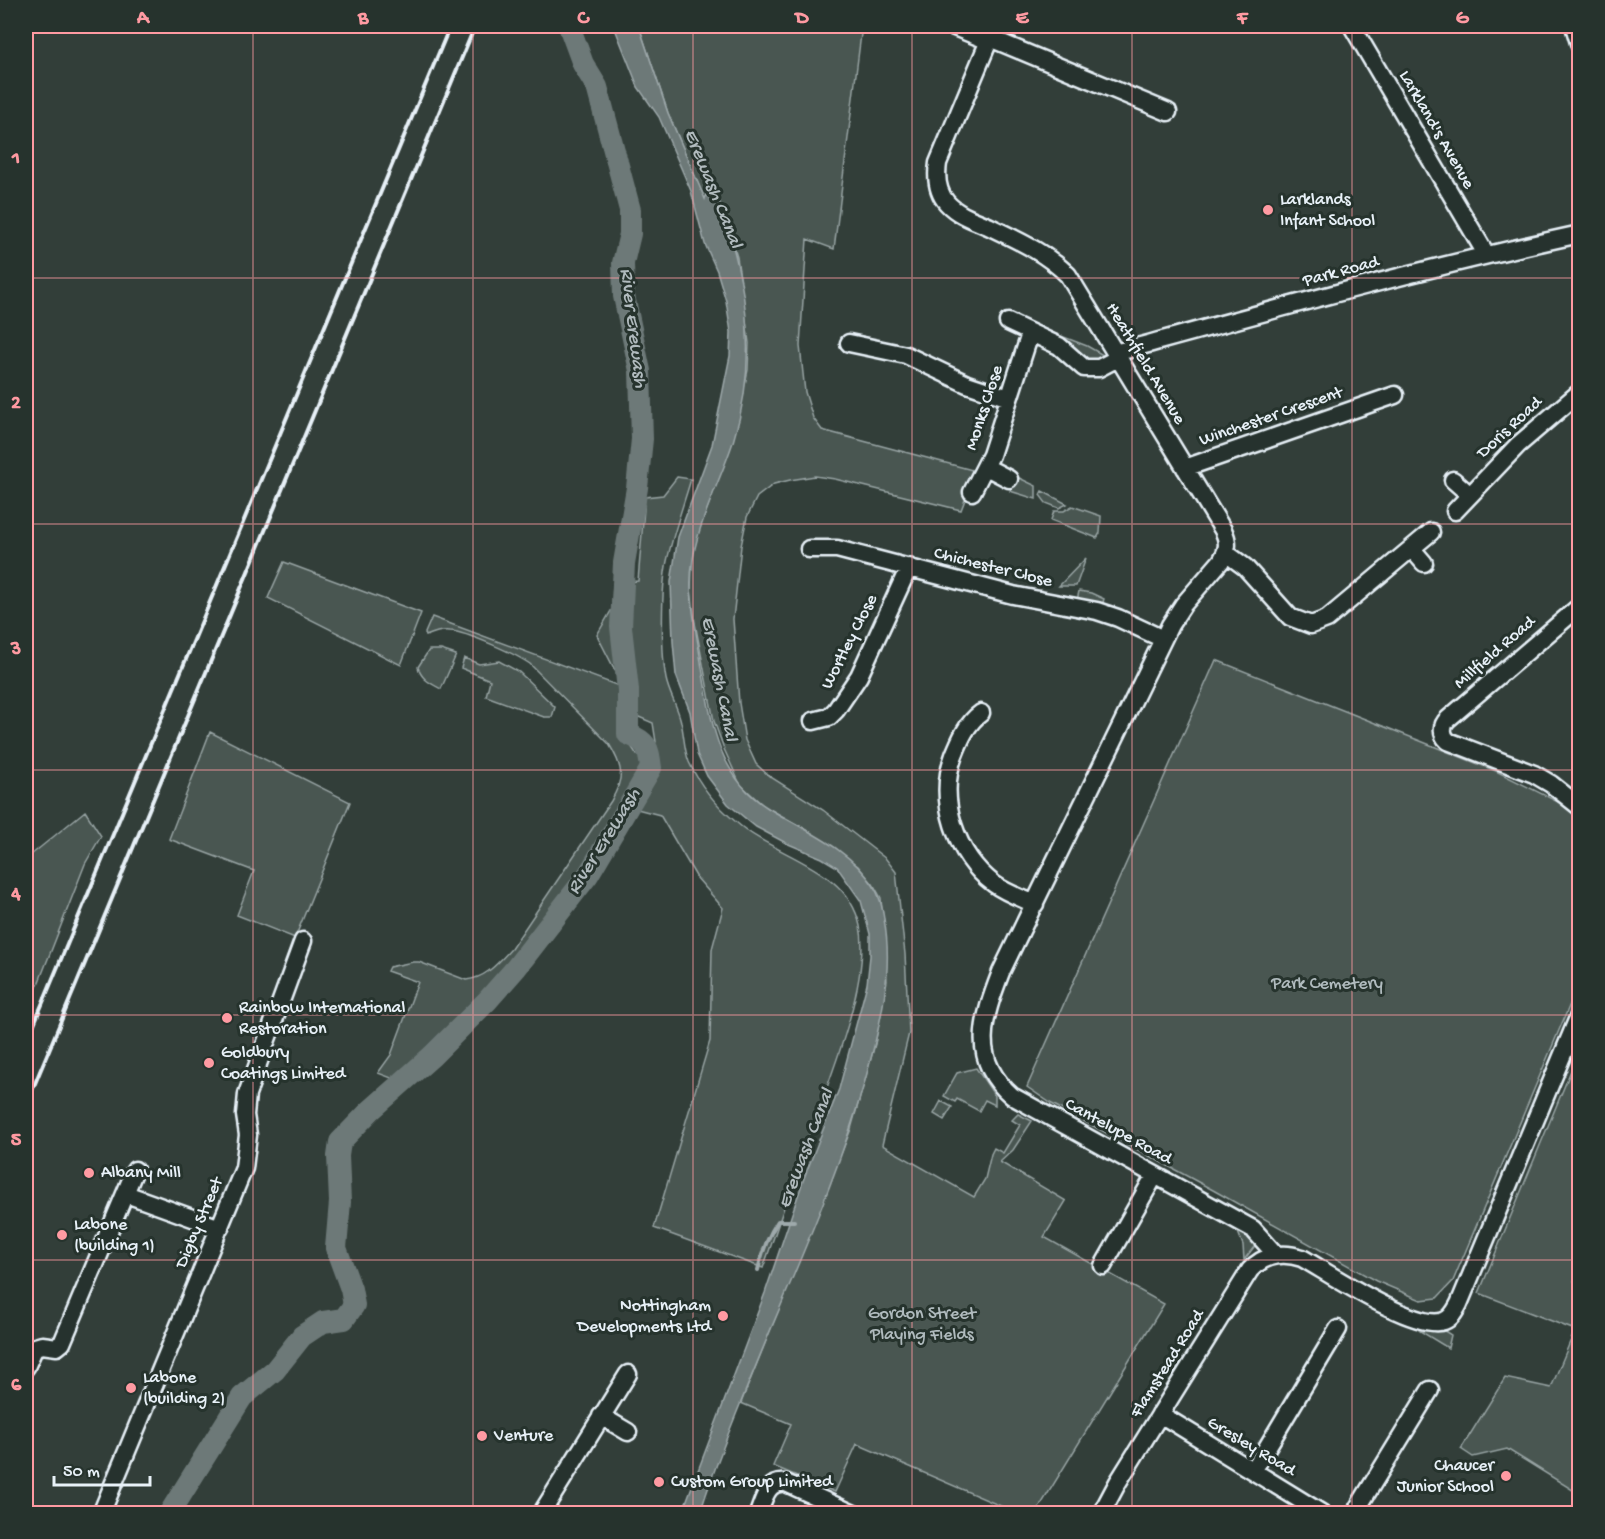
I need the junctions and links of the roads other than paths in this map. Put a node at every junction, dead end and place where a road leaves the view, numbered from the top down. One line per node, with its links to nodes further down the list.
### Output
1 (952, 26): 4 (street)
2 (1352, 26): 8 (street, Larkland's Avenue)
3 (1574, 26): 5 (street)
4 (991, 35): 6 (street); 12 (street, Heathfield Avenue)
5 (1579, 45)
6 (1168, 112)
7 (1580, 234): 8 (street, Park Road)
8 (1486, 254): 12 (street, Park Road)
9 (1008, 322): 10 (street)
10 (1030, 334): 12 (street); 15 (street, Monks Close)
11 (849, 343): 15 (street)
12 (1116, 356): 17 (street, Heathfield Avenue)
13 (1580, 392): 21 (street, Doris Road)
14 (1395, 395): 17 (street, Winchester Crescent)
15 (1009, 398): 16 (street, Monks Close)
16 (986, 467): 18 (street); 20 (street, Monks Close)
17 (1185, 468): 26 (street, Heathfield Avenue)
18 (1009, 479)
19 (1453, 480): 21 (street)
20 (972, 492)
21 (1470, 495): 22 (street, Doris Road)
22 (1455, 511)
23 (1431, 532): 25 (street)
24 (809, 549): 28 (street, Chichester Close)
25 (1412, 549): 26 (street); 27 (street)
26 (1226, 553): 30 (street, Cantelupe Road)
27 (1424, 563)
28 (909, 567): 30 (street, Chichester Close); 32 (street, Wortley Close)
29 (1580, 606): 33 (street, Millfield Road)
30 (1163, 639): 34 (street, Cantelupe Road)
31 (981, 713): 34 (street)
32 (813, 721)
33 (1580, 807)
34 (1035, 904): 38 (street, Cantelupe Road)
35 (303, 941): 40 (street, Digby Street)
36 (1580, 1012): 41 (street)
37 (135, 1170): 39 (street)
38 (1155, 1175): 41 (street, Cantelupe Road); 42 (street)
39 (126, 1194): 40 (street); 44 (street)
40 (220, 1228): 52 (street, Digby Street)
41 (1276, 1255): 47 (street, Flamstead Road)
42 (1103, 1266)
43 (1338, 1329): 50 (street)
44 (26, 1367)
45 (628, 1374): 48 (street)
46 (1431, 1390): 57 (street)
47 (1160, 1414): 50 (street, Gresley Road); 51 (street, Flamstead Road)
48 (601, 1416): 49 (street); 53 (street)
49 (628, 1432)
50 (1253, 1471): 56 (street, Gresley Road)
51 (1103, 1510)
52 (101, 1514)
53 (541, 1514)
54 (758, 1514): 55 (street)
55 (854, 1514)
56 (1323, 1514)
57 (1354, 1514)

